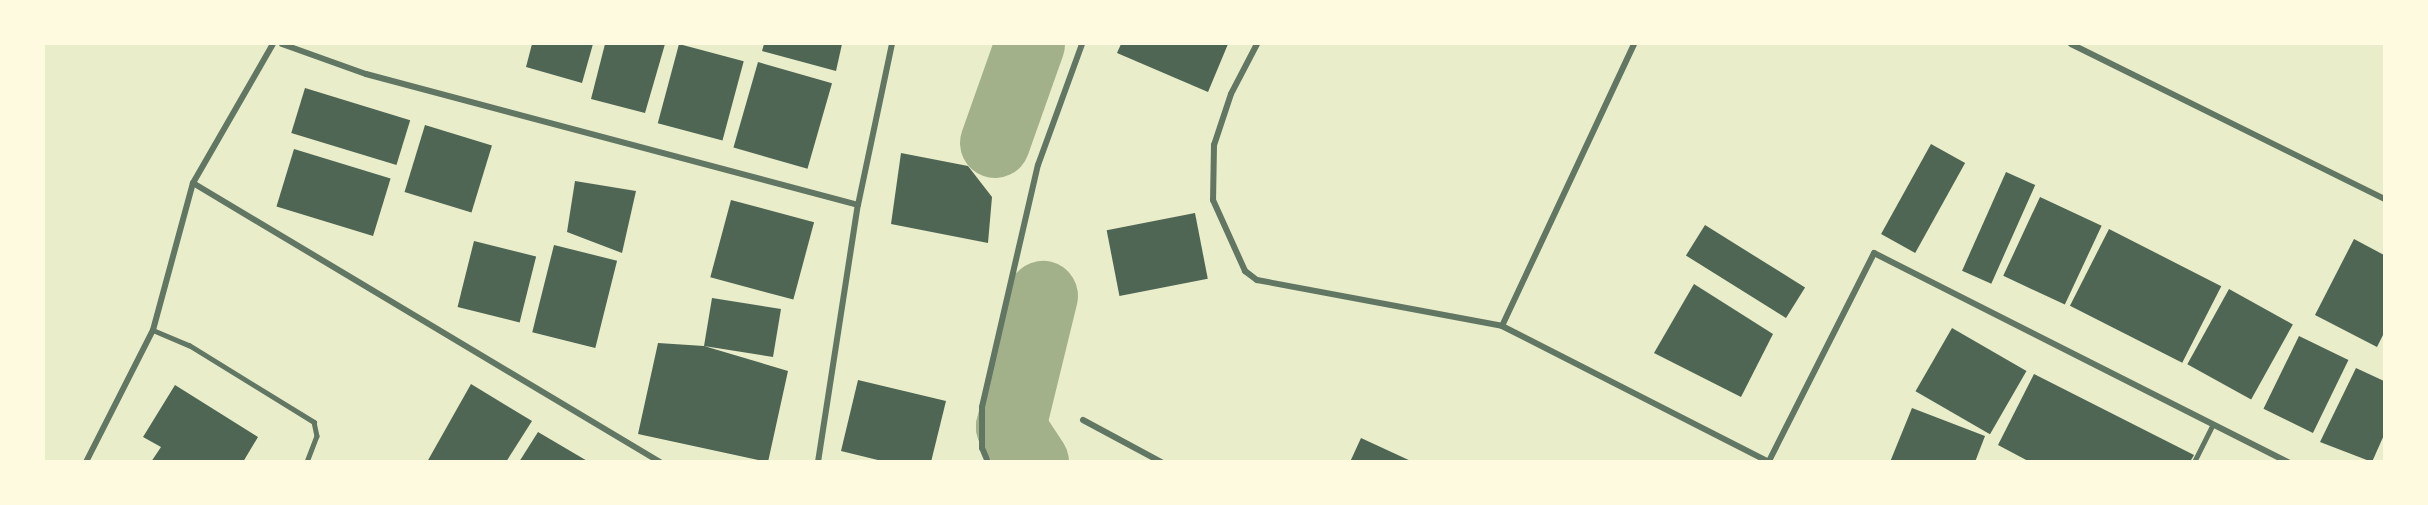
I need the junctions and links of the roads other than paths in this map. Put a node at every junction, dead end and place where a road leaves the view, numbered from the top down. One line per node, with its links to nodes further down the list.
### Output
1 (273, 44): 8 (street)
2 (282, 44): 10 (street)
3 (892, 44): 10 (street)
4 (1082, 44): 20 (street)
5 (1257, 44): 11 (street)
6 (1634, 44): 11 (street)
7 (2071, 44): 9 (street)
8 (193, 183): 12 (street); 18 (street)
9 (2385, 199)
10 (858, 205): 19 (street)
11 (1502, 326): 15 (street)
12 (153, 330): 16 (street); 17 (lane)
13 (1083, 420): 21 (street)
14 (2213, 424): 15 (street); 22 (lane); 23 (street)
15 (1769, 461)
16 (86, 462)
17 (307, 462)
18 (660, 462)
19 (818, 462)
20 (988, 462)
21 (1161, 462)
22 (2194, 462)
23 (2288, 462)

